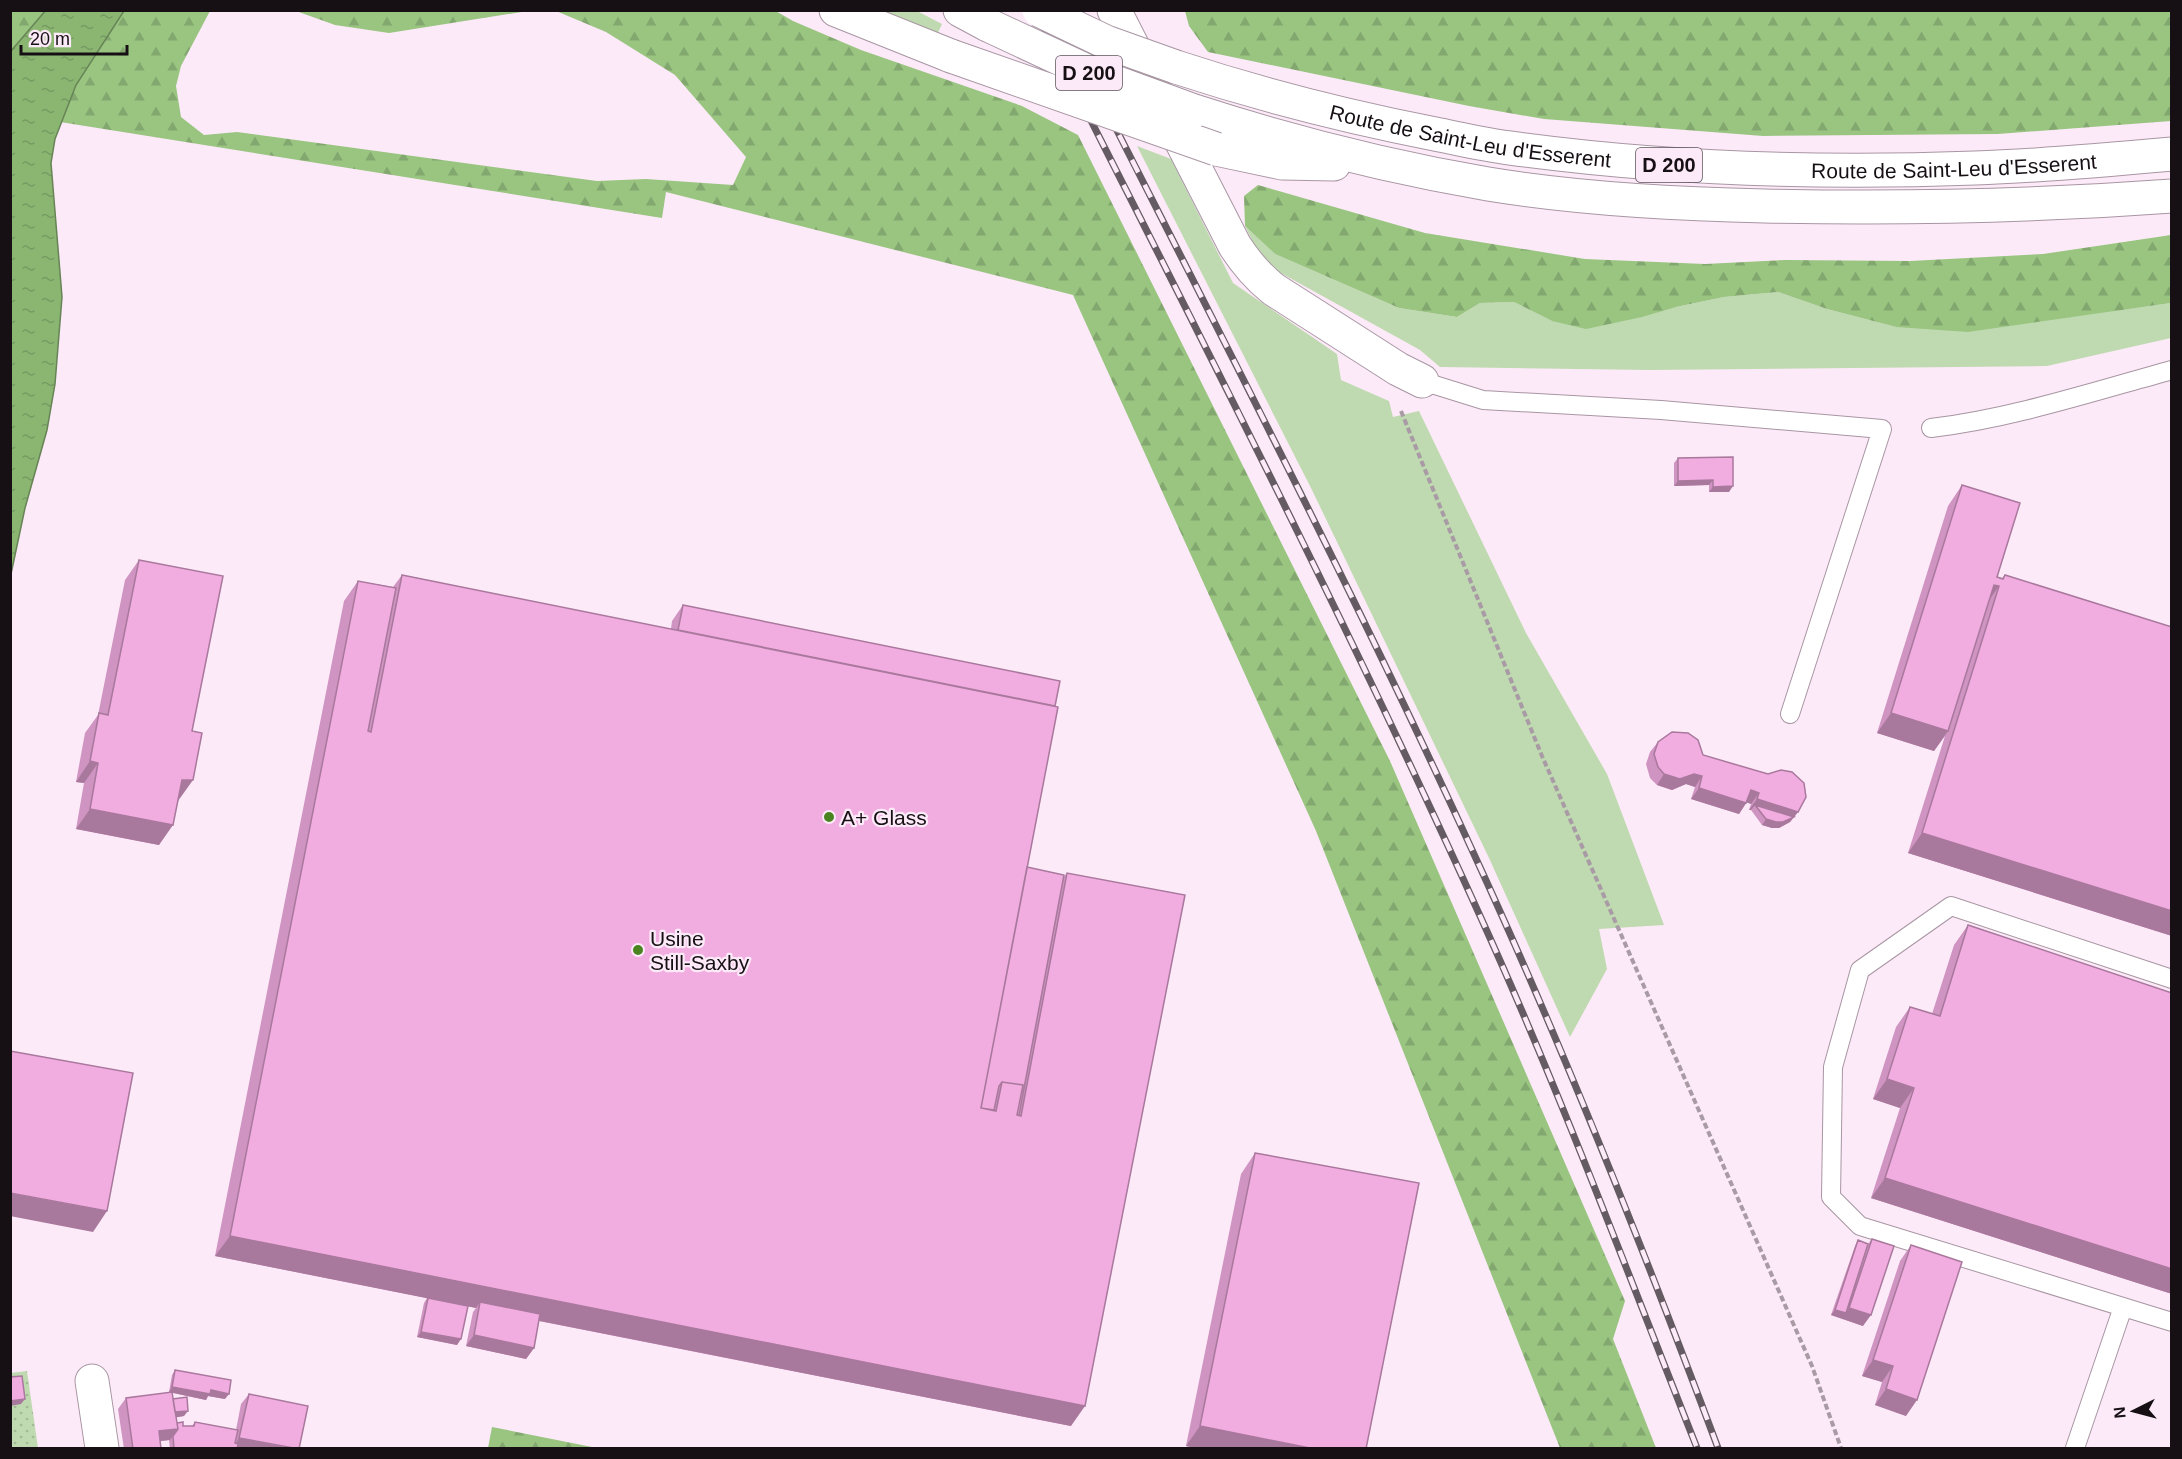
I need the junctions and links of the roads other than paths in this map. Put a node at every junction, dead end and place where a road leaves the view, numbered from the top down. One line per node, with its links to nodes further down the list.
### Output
1 (836, 10): 6 (main road, bridge)
2 (1039, 10): 5 (main road, Route de Saint-Leu d'Esserent / D 200, bridge)
3 (1114, 10): 9 (main road)
4 (974, 17): 6 (main road, Route de Saint-Leu d'Esserent / D 200, bridge)
5 (2172, 154)
6 (1390, 164): 7 (main road, Route de Saint-Leu d'Esserent / D 200)
7 (2172, 196)
8 (2172, 370): 10 (lane)
9 (1410, 375): 11 (lane)
10 (1931, 428)
11 (1790, 714)
12 (2172, 979): 13 (lane)
13 (2123, 1307): 14 (lane); 17 (lane)
14 (2172, 1322)
15 (92, 1381): 16 (main road)
16 (102, 1449)
17 (2074, 1449)

